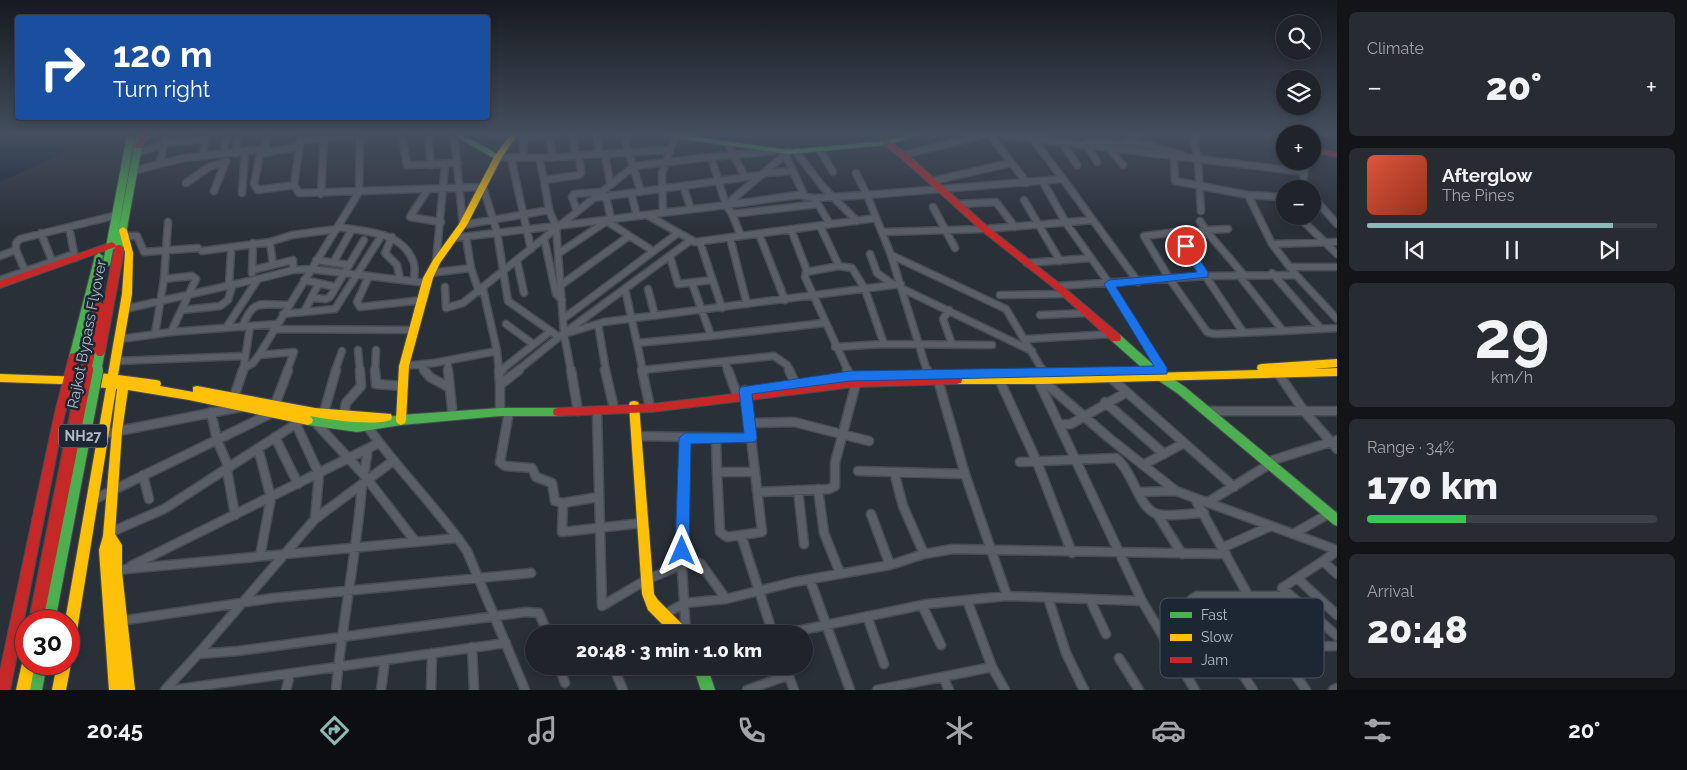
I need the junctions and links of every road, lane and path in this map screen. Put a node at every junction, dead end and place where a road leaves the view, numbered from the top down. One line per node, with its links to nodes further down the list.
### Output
1 (125, 167): 85 (main road, NH27)
2 (135, 167): 33 (main road, NH27)
3 (145, 167): 33 (street)
4 (209, 167): 45 (street)
5 (223, 167): 57 (street)
6 (244, 167): 61 (street)
7 (258, 167): 49 (street)
8 (297, 167): 49 (street)
9 (322, 167): 63 (street)
10 (359, 167): 58 (street)
11 (446, 167): 55 (street)
12 (459, 167): 53 (street)
13 (493, 167): 51 (main road)
14 (512, 167): 82 (street)
15 (542, 167): 40 (street)
16 (580, 167): 40 (street)
17 (607, 167): 46 (street)
18 (632, 167): 46 (street); 60 (street)
19 (664, 167): 56 (street)
20 (715, 167): 43 (street)
21 (740, 167): 39 (street)
22 (772, 167): 38 (street)
23 (792, 167): 34 (street)
24 (804, 167): 68 (street)
25 (831, 167): 35 (street)
26 (917, 167): 48 (main road)
27 (993, 167): 48 (street)
28 (1014, 167): 47 (street)
29 (1054, 167): 41 (street)
30 (1174, 167): 52 (street)
31 (1198, 167): 52 (street)
32 (1262, 167): 36 (street)
33 (134, 171): 116 (main road, NH27)
34 (792, 171): 38 (street); 67 (street)
35 (834, 172)
36 (1304, 172): 42 (street)
37 (856, 173): 64 (street)
38 (764, 174): 39 (street); 74 (street)
39 (745, 178): 43 (street)
40 (544, 180): 78 (street)
41 (1063, 180): 44 (street); 91 (street)
42 (1304, 180)
43 (719, 181): 50 (street); 74 (street)
44 (1043, 182): 47 (street); 95 (street)
45 (186, 183)
46 (610, 183): 59 (street)
47 (1026, 183): 48 (street)
48 (937, 185): 64 (street); 73 (main road)
49 (294, 186): 63 (street)
50 (683, 186): 56 (street); 77 (street)
51 (483, 187): 53 (street); 88 (street); 98 (main road)
52 (1199, 187): 65 (street); 80 (street)
53 (461, 188): 55 (street); 98 (street)
54 (428, 189): 55 (street); 58 (street); 94 (street)
55 (444, 189): 94 (street)
56 (660, 189): 60 (street); 81 (street)
57 (214, 191)
58 (359, 192): 63 (street); 101 (street)
59 (600, 192): 70 (street); 79 (street)
60 (641, 192): 62 (street)
61 (242, 193)
62 (631, 193): 66 (street); 86 (street)
63 (321, 194)
64 (867, 195): 68 (street); 87 (street)
65 (1248, 195): 69 (street); 135 (street)
66 (606, 196): 70 (street); 89 (street)
67 (804, 196): 72 (street); 74 (street)
68 (833, 197): 72 (street); 90 (street)
69 (1276, 197)
70 (592, 198): 79 (street)
71 (1024, 200): 99 (street)
72 (816, 201): 84 (street); 96 (street)
73 (957, 204): 105 (street); 107 (main road)
74 (726, 205): 77 (street); 84 (street)
75 (1321, 206): 97 (street)
76 (934, 207): 111 (street)
77 (691, 209): 81 (street)
78 (549, 210): 82 (street); 102 (street)
79 (577, 210): 102 (street)
80 (1201, 210)
81 (663, 212): 83 (street)
82 (522, 214): 88 (street); 106 (street)
83 (647, 214): 86 (street); 117 (street)
84 (732, 214): 121 (street)
85 (117, 215): 104 (street); 142 (main road, NH27)
86 (638, 216): 89 (street)
87 (876, 218): 90 (street); 114 (street)
88 (494, 220): 98 (street); 113 (street)
89 (608, 220): 102 (street); 120 (street); 143 (street)
90 (857, 220): 96 (street)
91 (1093, 220): 95 (street); 186 (street)
92 (1200, 221): 112 (street)
93 (168, 222): 139 (street)
94 (441, 222): 155 (street)
95 (1066, 223): 99 (street); 150 (street)
96 (830, 224): 103 (street)
97 (1337, 224)
98 (463, 225): 125 (main road)
99 (1038, 225): 105 (street); 154 (street)
100 (1307, 225): 132 (street)
101 (338, 226): 109 (street); 130 (street); 151 (street)
102 (556, 226): 106 (street); 126 (street); 143 (street)
103 (820, 226): 110 (street); 160 (street)
104 (69, 227): 118 (street); 148 (street)
105 (1015, 227): 107 (street)
106 (526, 229): 113 (street); 137 (street)
107 (985, 229): 111 (street); 157 (main road)
108 (1228, 229): 112 (street)
109 (351, 230): 124 (street); 156 (street)
110 (791, 230): 119 (street); 169 (street)
111 (945, 230): 114 (street); 136 (street)
112 (1207, 231): 115 (street); 171 (street)
113 (497, 232): 122 (street); 168 (street)
114 (882, 232): 146 (street)
115 (1176, 232): 175 (street); 178 (street)
116 (124, 233): 139 (street); 142 (main road, Rajkot Bypass Flyover / NH27); 217 (main road)
117 (678, 233): 129 (street); 140 (street)
118 (41, 234): 138 (street); 153 (street)
119 (759, 234): 121 (street); 211 (street)
120 (630, 236): 140 (street); 192 (street)
121 (741, 236): 127 (street)
122 (466, 237): 125 (street); 163 (street)
123 (380, 238): 174 (street)
124 (392, 238): 180 (street); 185 (street)
125 (453, 238): 155 (main road)
126 (544, 238): 137 (street); 210 (street)
127 (730, 238): 131 (street); 213 (street)
128 (364, 240): 159 (street)
129 (691, 240): 131 (street); 149 (street)
130 (270, 242): 134 (street); 158 (street)
131 (700, 242): 184 (street)
132 (1325, 242): 133 (street); 135 (street); 145 (street)
133 (1337, 242)
134 (253, 243): 139 (street); 166 (street)
135 (1272, 244): 161 (street)
136 (956, 248)
137 (531, 249): 152 (street)
138 (16, 250): 147 (street); 165 (street)
139 (165, 251): 179 (street)
140 (653, 251): 226 (street)
141 (231, 252): 191 (street)
142 (110, 253): 148 (main road); 200 (main road); 277 (main road); 416 (main road, Rajkot Bypass Flyover / NH27, bridge); 417 (main road, Rajkot Bypass Flyover / NH27, bridge)
143 (559, 253): 192 (street)
144 (870, 254): 193 (street)
145 (1337, 254)
146 (892, 255): 193 (street); 208 (street)
147 (0, 256)
148 (74, 256): 153 (street); 190 (main road)
149 (670, 256): 188 (street); 197 (street)
150 (1091, 258): 154 (street); 189 (street)
151 (316, 260): 156 (street); 164 (street)
152 (517, 260): 168 (street); 202 (street)
153 (52, 261): 165 (street)
154 (1060, 261): 157 (street)
155 (436, 262): 177 (main road)
156 (333, 263): 159 (street)
157 (1027, 263): 194 (main road)
158 (273, 265): 166 (street); 167 (street)
159 (349, 265): 170 (street)
160 (839, 266): 169 (street); 199 (street)
161 (1291, 267): 162 (street); 173 (street)
162 (1337, 267)
163 (470, 268): 177 (street); 201 (street)
164 (310, 269): 167 (street); 170 (street); 183 (street)
165 (25, 270): 181 (street)
166 (252, 270): 182 (street)
167 (293, 270): 182 (street)
168 (504, 272): 201 (street); 238 (street)
169 (808, 272): 206 (street)
170 (344, 274): 174 (street); 195 (street)
171 (1240, 274): 172 (street); 175 (street); 239 (street)
172 (1272, 274): 173 (street); 236 (street)
173 (1296, 274): 228 (street)
174 (356, 275): 176 (street); 221 (street)
175 (1205, 275): 178 (street); 241 (street)
176 (369, 276): 180 (street); 209 (street)
177 (429, 278): 185 (street); 209 (main road)
178 (1169, 278): 186 (street); 241 (street)
179 (164, 279): 204 (street); 212 (street)
180 (400, 279): 185 (street)
181 (0, 280)
182 (255, 280): 191 (street); 234 (street)
183 (304, 280): 187 (street); 214 (street)
184 (712, 280): 188 (street); 215 (street)
185 (414, 281)
186 (1138, 282): 189 (street)
187 (319, 283): 195 (street); 207 (street)
188 (692, 283): 219 (street)
189 (1109, 284): 194 (street); 274 (street)
190 (0, 285)
191 (231, 285): 204 (street); 218 (street)
192 (561, 285): 210 (street)
193 (899, 286): 199 (street); 220 (street); 251 (street)
194 (1057, 286): 203 (main road)
195 (336, 287): 207 (street)
196 (445, 287): 201 (street)
197 (625, 289): 227 (street); 244 (street)
198 (648, 289): 225 (street)
199 (864, 289): 206 (street); 250 (street)
200 (0, 290)
201 (481, 290): 258 (street)
202 (524, 293)
203 (1066, 294): 205 (street); 222 (main road)
204 (189, 295): 212 (street); 218 (street)
205 (1000, 295): 208 (street); 216 (street)
206 (813, 296): 211 (street); 229 (street)
207 (312, 298): 221 (street)
208 (985, 298): 216 (street)
209 (423, 300): 237 (main road)
210 (562, 300): 226 (street)
211 (786, 300): 213 (street)
212 (160, 301): 217 (street); 242 (street)
213 (747, 304): 215 (street)
214 (288, 305): 223 (street); 233 (street)
215 (722, 308): 219 (street)
216 (1006, 309): 247 (street)
217 (125, 310): 246 (main road)
218 (182, 310): 240 (street)
219 (701, 310): 225 (street); 245 (street)
220 (949, 310): 252 (street); 259 (street)
221 (304, 312): 223 (street)
222 (1087, 313): 224 (street); 243 (main road)
223 (283, 314): 232 (street)
224 (1040, 315)
225 (655, 316): 227 (street)
226 (564, 319): 244 (street)
227 (630, 319): 231 (street); 248 (street)
228 (1337, 319)
229 (824, 323): 245 (street); 254 (street)
230 (506, 324): 249 (street)
231 (598, 324): 244 (street); 292 (street)
232 (274, 326): 233 (street); 237 (street); 260 (street)
233 (246, 327): 234 (street); 261 (street)
234 (226, 328): 240 (street)
235 (1337, 328): 236 (street)
236 (1321, 329): 239 (street)
237 (415, 330): 267 (main road)
238 (551, 331): 244 (street); 249 (street)
239 (1283, 331): 241 (street)
240 (171, 332): 242 (street)
241 (1244, 332)
242 (155, 334): 246 (street)
243 (1113, 334): 247 (street); 274 (main road)
244 (562, 336): 284 (street); 296 (street)
245 (711, 336): 248 (street)
246 (120, 339): 262 (main road)
247 (1026, 339): 259 (street)
248 (637, 343): 270 (street)
249 (533, 344): 269 (street)
250 (884, 344): 251 (street); 254 (street)
251 (918, 344): 252 (street); 278 (street)
252 (952, 344): 253 (street)
253 (992, 345)
254 (835, 347): 280 (street)
255 (358, 350): 308 (street)
256 (376, 350): 285 (street)
257 (342, 351): 307 (street)
258 (497, 351): 263 (street); 269 (street)
259 (1032, 352): 275 (street)
260 (259, 354): 268 (street); 295 (street)
261 (245, 356): 262 (street); 268 (street)
262 (116, 361): 282 (main road)
263 (448, 361): 266 (street); 286 (street)
264 (725, 362): 270 (street); 283 (street); 288 (street)
265 (1337, 363): 271 (main road)
266 (420, 365): 267 (street); 286 (street)
267 (404, 366): 285 (main road)
268 (244, 368): 289 (street)
269 (500, 370): 284 (street)
270 (643, 370): 291 (street)
271 (1277, 371): 272 (main road); 274 (main road); 300 (street)
272 (1337, 372)
273 (0, 373): 277 (main road)
274 (1160, 375): 275 (main road); 279 (main road); 299 (main road); 336 (main road)
275 (1040, 377): 278 (main road); 279 (main road); 281 (main road); 305 (street); 312 (street)
276 (0, 378): 277 (main road)
277 (69, 378): 282 (main road); 465 (main road)
278 (932, 378): 280 (main road); 281 (main road); 343 (street)
279 (1111, 378): 287 (street)
280 (852, 379): 283 (main road); 288 (main road); 315 (street)
281 (1000, 381): 334 (street)
282 (116, 383): 289 (main road); 313 (main road); 314 (main road)
283 (795, 383): 288 (main road)
284 (500, 385): 298 (street)
285 (402, 386): 306 (main road)
286 (448, 387): 297 (street)
287 (1127, 392): 290 (street); 325 (street)
288 (742, 393): 291 (main road); 294 (main road); 311 (street)
289 (234, 400): 293 (main road); 295 (main road)
290 (1105, 402): 305 (street); 329 (street)
291 (649, 403): 294 (main road)
292 (613, 404): 294 (main road); 296 (main road)
293 (246, 406): 295 (main road); 302 (street)
294 (634, 407): 303 (main road); 316 (main road)
295 (273, 409): 307 (main road); 309 (main road); 321 (street)
296 (577, 409): 298 (main road); 303 (main road)
297 (452, 410): 298 (main road); 304 (main road)
298 (503, 410): 304 (main road); 360 (street)
299 (1207, 411): 300 (street); 336 (main road)
300 (1304, 411): 301 (street); 323 (street)
301 (1337, 411)
302 (211, 412): 313 (street); 321 (street)
303 (597, 412): 354 (street)
304 (435, 414): 306 (main road)
305 (1083, 415): 312 (street); 335 (street)
306 (406, 417): 310 (main road)
307 (319, 419): 308 (main road); 309 (main road); 310 (main road); 330 (street)
308 (343, 419): 310 (main road)
309 (299, 422): 317 (street); 342 (street)
310 (366, 423): 324 (street)
311 (748, 423): 315 (street); 319 (street)
312 (1059, 425): 331 (street)
313 (117, 432): 314 (street); 348 (main road)
314 (103, 434): 358 (main road)
315 (841, 434): 322 (street); 349 (street)
316 (636, 436): 318 (street); 368 (main road)
317 (275, 437): 326 (street); 346 (street)
318 (685, 438): 320 (street); 389 (street)
319 (750, 438): 320 (street); 340 (street)
320 (716, 439): 339 (street)
321 (217, 440): 337 (street); 344 (street)
322 (869, 441)
323 (1334, 441): 328 (street); 336 (street)
324 (379, 443): 327 (street); 332 (street)
325 (1184, 443): 329 (street); 347 (street)
326 (258, 448): 337 (street); 355 (street)
327 (368, 449): 330 (street); 345 (street)
328 (1337, 449)
329 (1164, 454): 335 (street)
330 (348, 460): 342 (street); 345 (street)
331 (1075, 460): 334 (street); 353 (street); 385 (street)
332 (393, 461): 345 (street); 375 (street)
333 (1020, 462): 334 (street)
334 (1037, 462): 382 (street)
335 (1143, 465): 351 (street)
336 (1266, 465): 347 (street); 365 (main road); 367 (main road)
337 (228, 469): 364 (street); 373 (street)
338 (858, 471): 341 (street)
339 (717, 472): 340 (street); 374 (street)
340 (755, 472): 352 (street)
341 (894, 472): 343 (street); 384 (street)
342 (319, 474): 346 (street); 366 (street)
343 (964, 474): 379 (street)
344 (143, 475): 348 (street); 357 (street)
345 (364, 480): 366 (street); 376 (street); 378 (street)
346 (298, 484): 355 (street)
347 (1234, 487): 359 (street)
348 (113, 489): 358 (street); 373 (main road)
349 (818, 489): 350 (street); 393 (street)
350 (798, 490): 352 (street); 377 (street)
351 (1176, 491): 353 (street); 356 (street)
352 (759, 492): 374 (street)
353 (1138, 492): 363 (street)
354 (598, 497): 360 (street); 371 (street)
355 (271, 498): 364 (street); 387 (street)
356 (1194, 498): 359 (street); 361 (street)
357 (149, 499)
358 (93, 500): 418 (main road)
359 (1208, 502): 369 (street)
360 (562, 503): 371 (street)
361 (1204, 513): 363 (street); 380 (street)
362 (871, 514): 390 (street)
363 (1157, 514): 386 (street)
364 (235, 515): 391 (street)
365 (1323, 517): 370 (main road); 372 (street)
366 (315, 519): 383 (street)
367 (1337, 520)
368 (642, 523): 371 (street); 397 (main road)
369 (1270, 526): 372 (street); 380 (street)
370 (1337, 528)
371 (600, 530): 397 (street)
372 (1293, 534): 381 (street)
373 (109, 535): 391 (main road)
374 (741, 535): 400 (street)
375 (458, 538): 376 (street); 395 (street)
376 (415, 541): 378 (street)
377 (804, 544)
378 (354, 547): 383 (street); 399 (street)
379 (990, 550): 382 (street); 384 (street); 401 (street)
380 (1224, 551): 386 (street); 402 (street)
381 (1337, 551): 388 (street)
382 (1072, 552): 385 (street)
383 (287, 554): 387 (street); 412 (street)
384 (924, 554): 390 (street)
385 (1120, 554): 386 (street); 411 (street)
386 (1182, 554)
387 (260, 556): 391 (street)
388 (1323, 561): 394 (street); 396 (street)
389 (682, 566): 397 (street); 408 (street); 414 (street)
390 (890, 566): 393 (street)
391 (116, 572): 423 (main road)
392 (531, 573): 395 (street)
393 (840, 573): 398 (street)
394 (1337, 574)
395 (477, 577): 399 (street); 420 (street)
396 (1297, 578): 403 (street); 407 (street)
397 (646, 580): 421 (main road)
398 (810, 580): 400 (street); 424 (street)
399 (347, 590): 412 (street); 433 (street)
400 (759, 591): 408 (street); 428 (street)
401 (1007, 596): 404 (street); 409 (street)
402 (1248, 596): 403 (street); 405 (street)
403 (1290, 596): 406 (street)
404 (1048, 598): 410 (street); 486 (street)
405 (1194, 598)
406 (1292, 598)
407 (1319, 598)
408 (726, 599): 414 (street)
409 (967, 600): 415 (street); 446 (street)
410 (1090, 600): 411 (street); 432 (street)
411 (1142, 601): 431 (street)
412 (243, 602): 423 (street); 441 (street)
413 (1324, 602): 419 (street)
414 (685, 603): 421 (street); 427 (street)
415 (922, 605): 422 (street); 436 (street)
416 (38, 610)
417 (50, 610)
418 (74, 610)
419 (1337, 614)
420 (494, 615): 425 (street); 433 (street); 435 (street)
421 (663, 615): 426 (main road)
422 (867, 616): 424 (street); 444 (street)
423 (116, 622): 469 (main road); 470 (main road)
424 (826, 624): 430 (street); 482 (street)
425 (545, 625)
426 (673, 625)
427 (686, 625)
428 (770, 625)
429 (1324, 625): 434 (street)
430 (813, 627)
431 (1160, 632)
432 (1106, 634)
433 (341, 636): 441 (street); 445 (street)
434 (1337, 636)
435 (506, 643): 439 (street); 478 (street)
436 (941, 645)
437 (1324, 646): 438 (street)
438 (1337, 646)
439 (472, 648): 440 (street); 477 (street)
440 (432, 653): 443 (street); 476 (street)
441 (198, 654): 471 (street)
442 (1119, 658): 487 (street)
443 (385, 660): 445 (street); 475 (street)
444 (884, 664)
445 (340, 667): 447 (street); 474 (street)
446 (992, 667): 456 (street); 485 (street)
447 (290, 674): 461 (street); 473 (street)
448 (26, 675): 466 (main road)
449 (38, 675): 467 (main road)
450 (62, 675): 468 (main road)
451 (562, 675): 460 (street)
452 (615, 675): 464 (street)
453 (703, 675): 479 (main road)
454 (779, 675): 480 (street)
455 (788, 675): 481 (street)
456 (943, 677): 483 (street); 484 (street)
457 (1188, 678): 488 (street)
458 (1244, 678): 489 (street)
459 (1298, 678): 490 (street)
460 (565, 683)
461 (240, 685): 462 (street)
462 (196, 688): 472 (street)
463 (1337, 688): 491 (street)
464 (620, 689)
465 (3, 690)
466 (23, 690)
467 (35, 690)
468 (59, 690)
469 (116, 690)
470 (128, 690)
471 (165, 690)
472 (172, 690)
473 (286, 690)
474 (336, 690)
475 (381, 690)
476 (431, 690)
477 (474, 690)
478 (525, 690)
479 (708, 690)
480 (747, 690)
481 (794, 690)
482 (850, 690)
483 (877, 690)
484 (949, 690)
485 (1005, 690)
486 (1084, 690)
487 (1139, 690)
488 (1195, 690)
489 (1253, 690)
490 (1306, 690)
491 (1333, 690)

